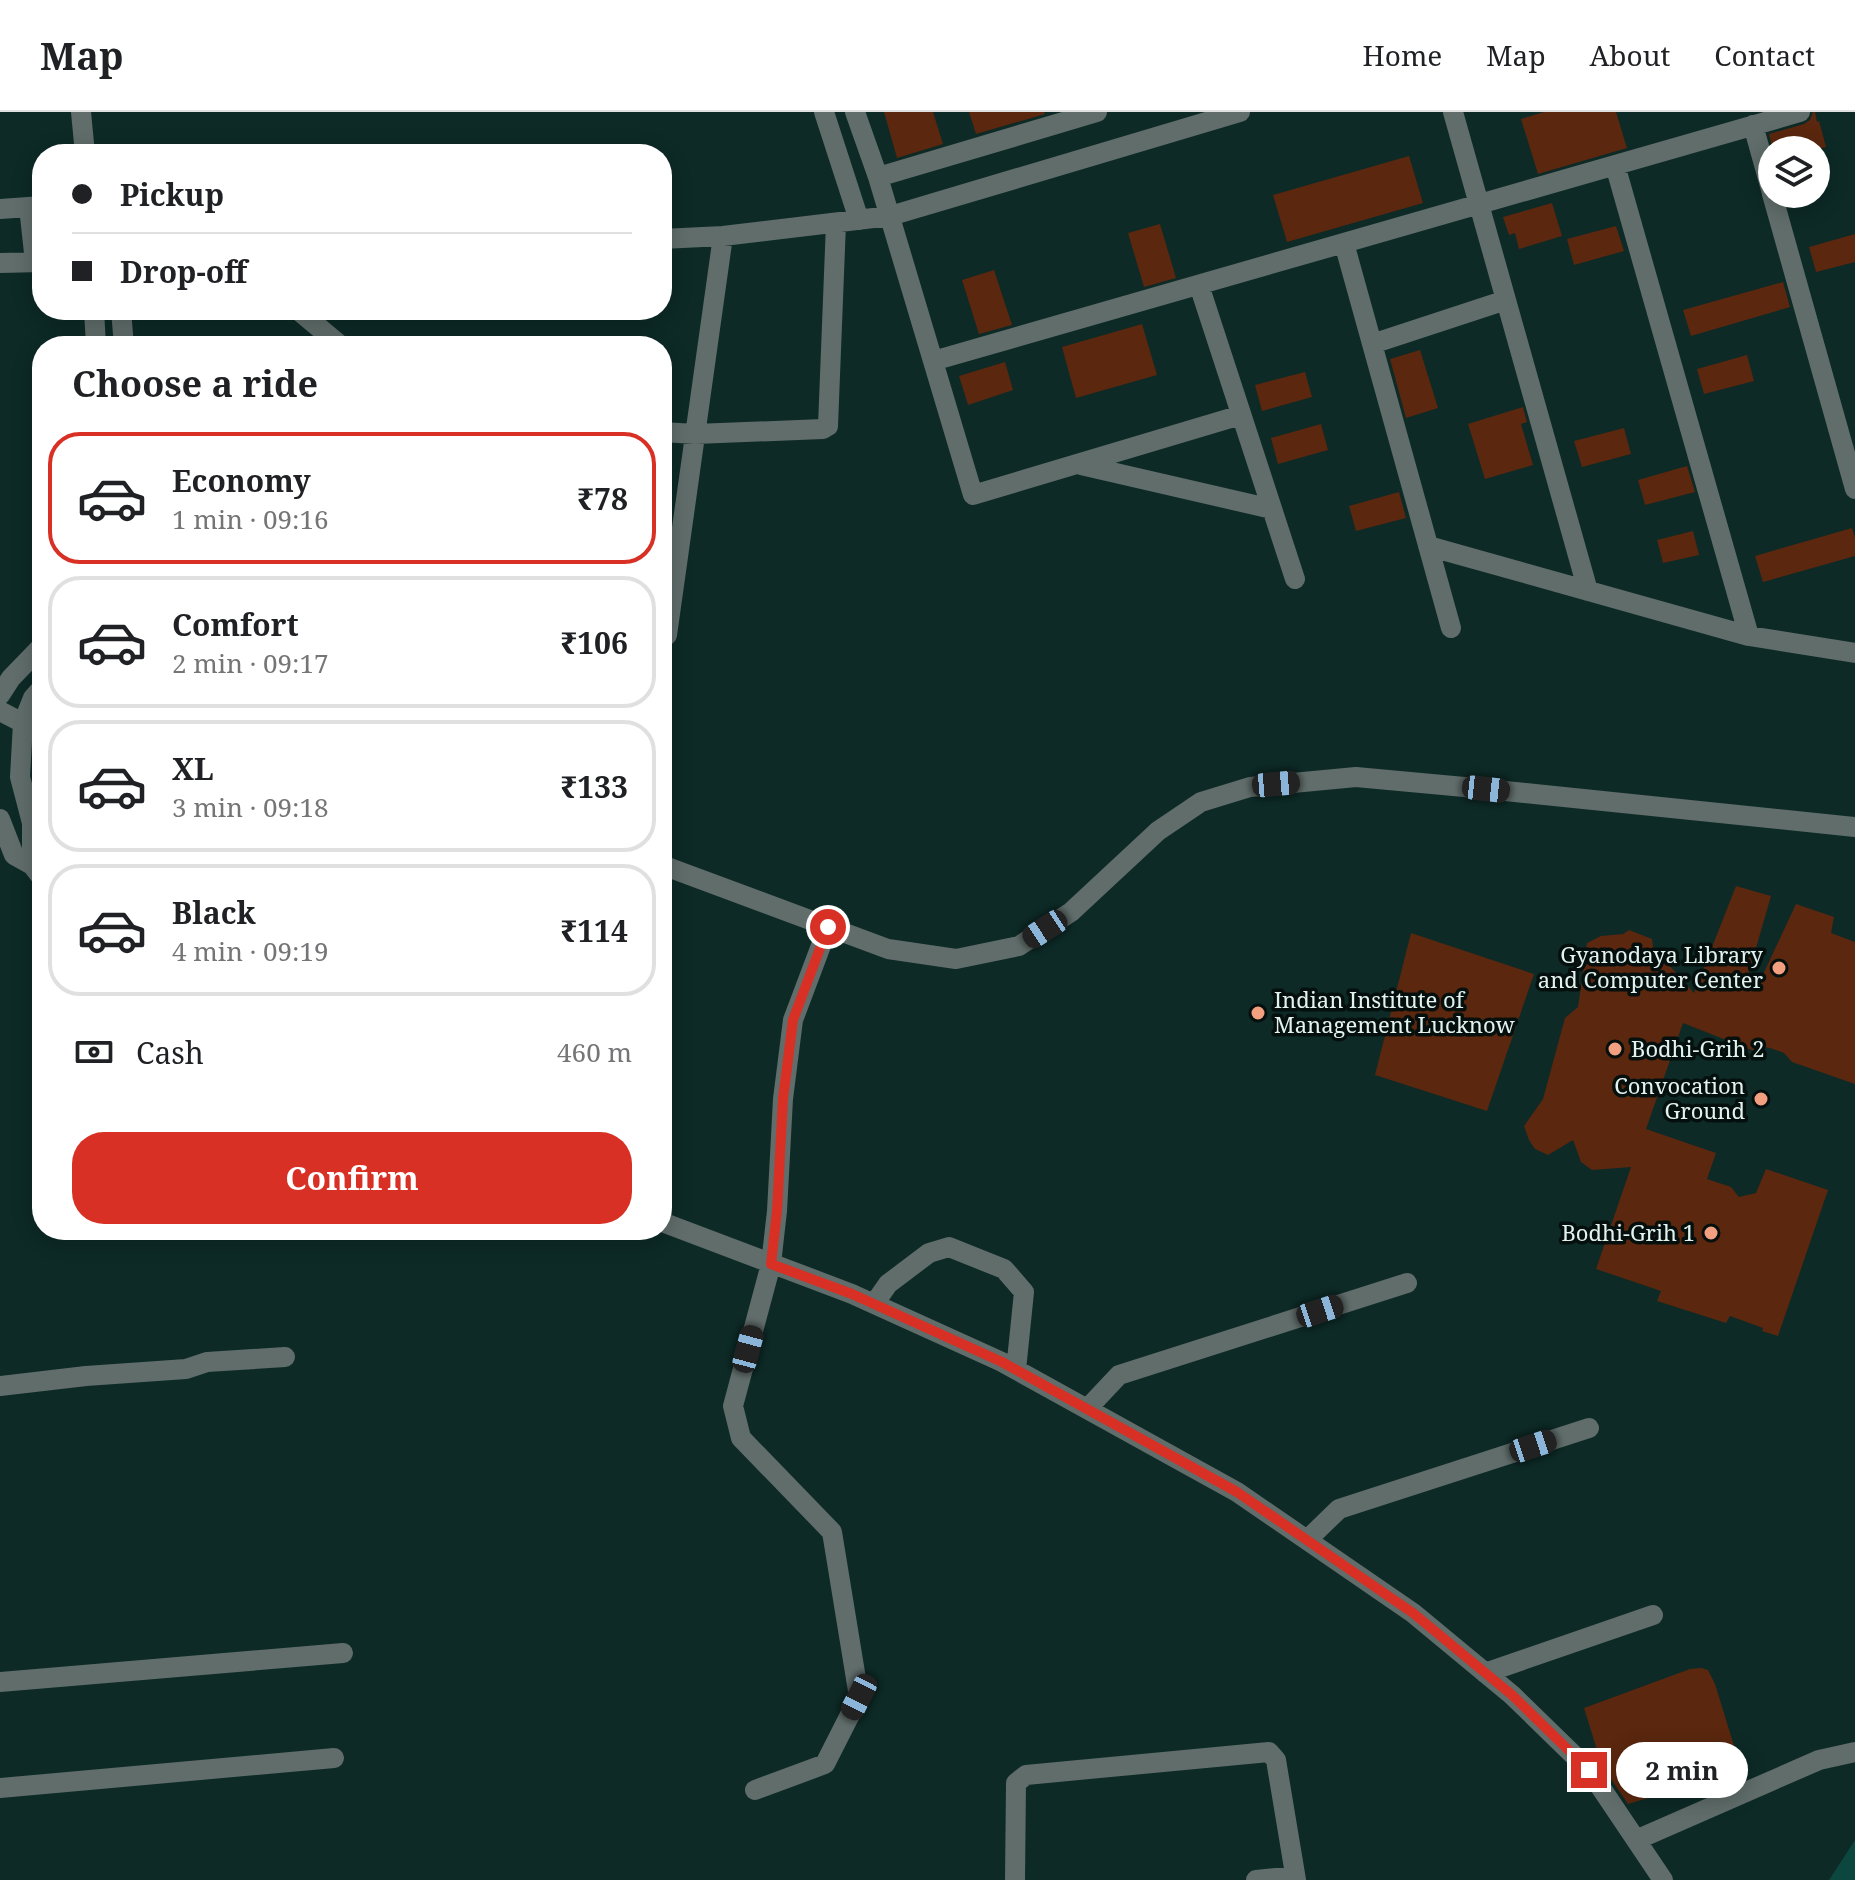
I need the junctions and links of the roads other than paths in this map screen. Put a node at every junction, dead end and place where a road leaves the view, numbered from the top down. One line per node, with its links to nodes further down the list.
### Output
1 (81, 112): 10 (street)
2 (824, 112): 18 (street)
3 (855, 112): 12 (street)
4 (1097, 112): 12 (street)
5 (1240, 112): 17 (street)
6 (1453, 112): 13 (street)
7 (1800, 112): 8 (street)
8 (1753, 125): 9 (street); 11 (street)
9 (1758, 143)
10 (84, 144)
11 (1615, 165): 13 (street); 42 (street)
12 (878, 177): 17 (street)
13 (1480, 204): 22 (street); 26 (street)
14 (32, 206): 16 (street)
15 (1776, 208): 35 (street)
16 (0, 209)
17 (890, 216): 18 (street); 30 (street)
18 (859, 220): 19 (street)
19 (836, 223): 20 (street); 33 (street)
20 (723, 236): 21 (street); 33 (street)
21 (672, 239)
22 (1344, 243): 25 (street); 29 (street)
23 (32, 262): 24 (street)
24 (0, 263)
25 (1199, 285): 30 (street); 31 (street)
26 (1506, 300): 29 (street); 40 (street)
27 (310, 320): 28 (street)
28 (329, 336)
29 (1372, 344): 37 (street)
30 (933, 361): 34 (street)
31 (1241, 415): 34 (street); 36 (street)
32 (672, 433): 33 (street)
33 (695, 434): 38 (street)
34 (1077, 464): 36 (street)
35 (1855, 489)
36 (1272, 509): 39 (street)
37 (1428, 546): 40 (street); 41 (street)
38 (672, 572)
39 (1295, 579)
40 (1588, 591): 42 (street)
41 (1451, 628)
42 (1749, 636): 43 (street)
43 (1855, 653)
44 (32, 656): 45 (street)
45 (0, 695)
46 (32, 700): 48 (street)
47 (0, 711): 48 (street)
48 (23, 723): 49 (street); 51 (street)
49 (0, 730)
50 (0, 819): 53 (street)
51 (32, 823)
52 (1855, 827): 55 (street)
53 (32, 868)
54 (672, 869): 55 (street)
55 (828, 927): 57 (street)
56 (672, 1226): 57 (street)
57 (771, 1264): 59 (street); 73 (street)
58 (1407, 1283): 63 (street)
59 (874, 1304): 61 (street); 61 (street)
60 (285, 1357): 62 (street)
61 (1016, 1370): 63 (street)
62 (0, 1386)
63 (1087, 1409): 65 (street)
64 (1589, 1428): 65 (street)
65 (1307, 1540): 68 (street)
66 (1653, 1615): 68 (street)
67 (343, 1653): 69 (street)
68 (1485, 1673): 74 (street)
69 (0, 1682)
70 (1855, 1752): 74 (street)
71 (334, 1758): 72 (street)
72 (0, 1788)
73 (755, 1790)
74 (1636, 1840): 78 (street)
75 (1296, 1878): 76 (street); 77 (street)
76 (1015, 1880)
77 (1256, 1880)
78 (1663, 1880)

